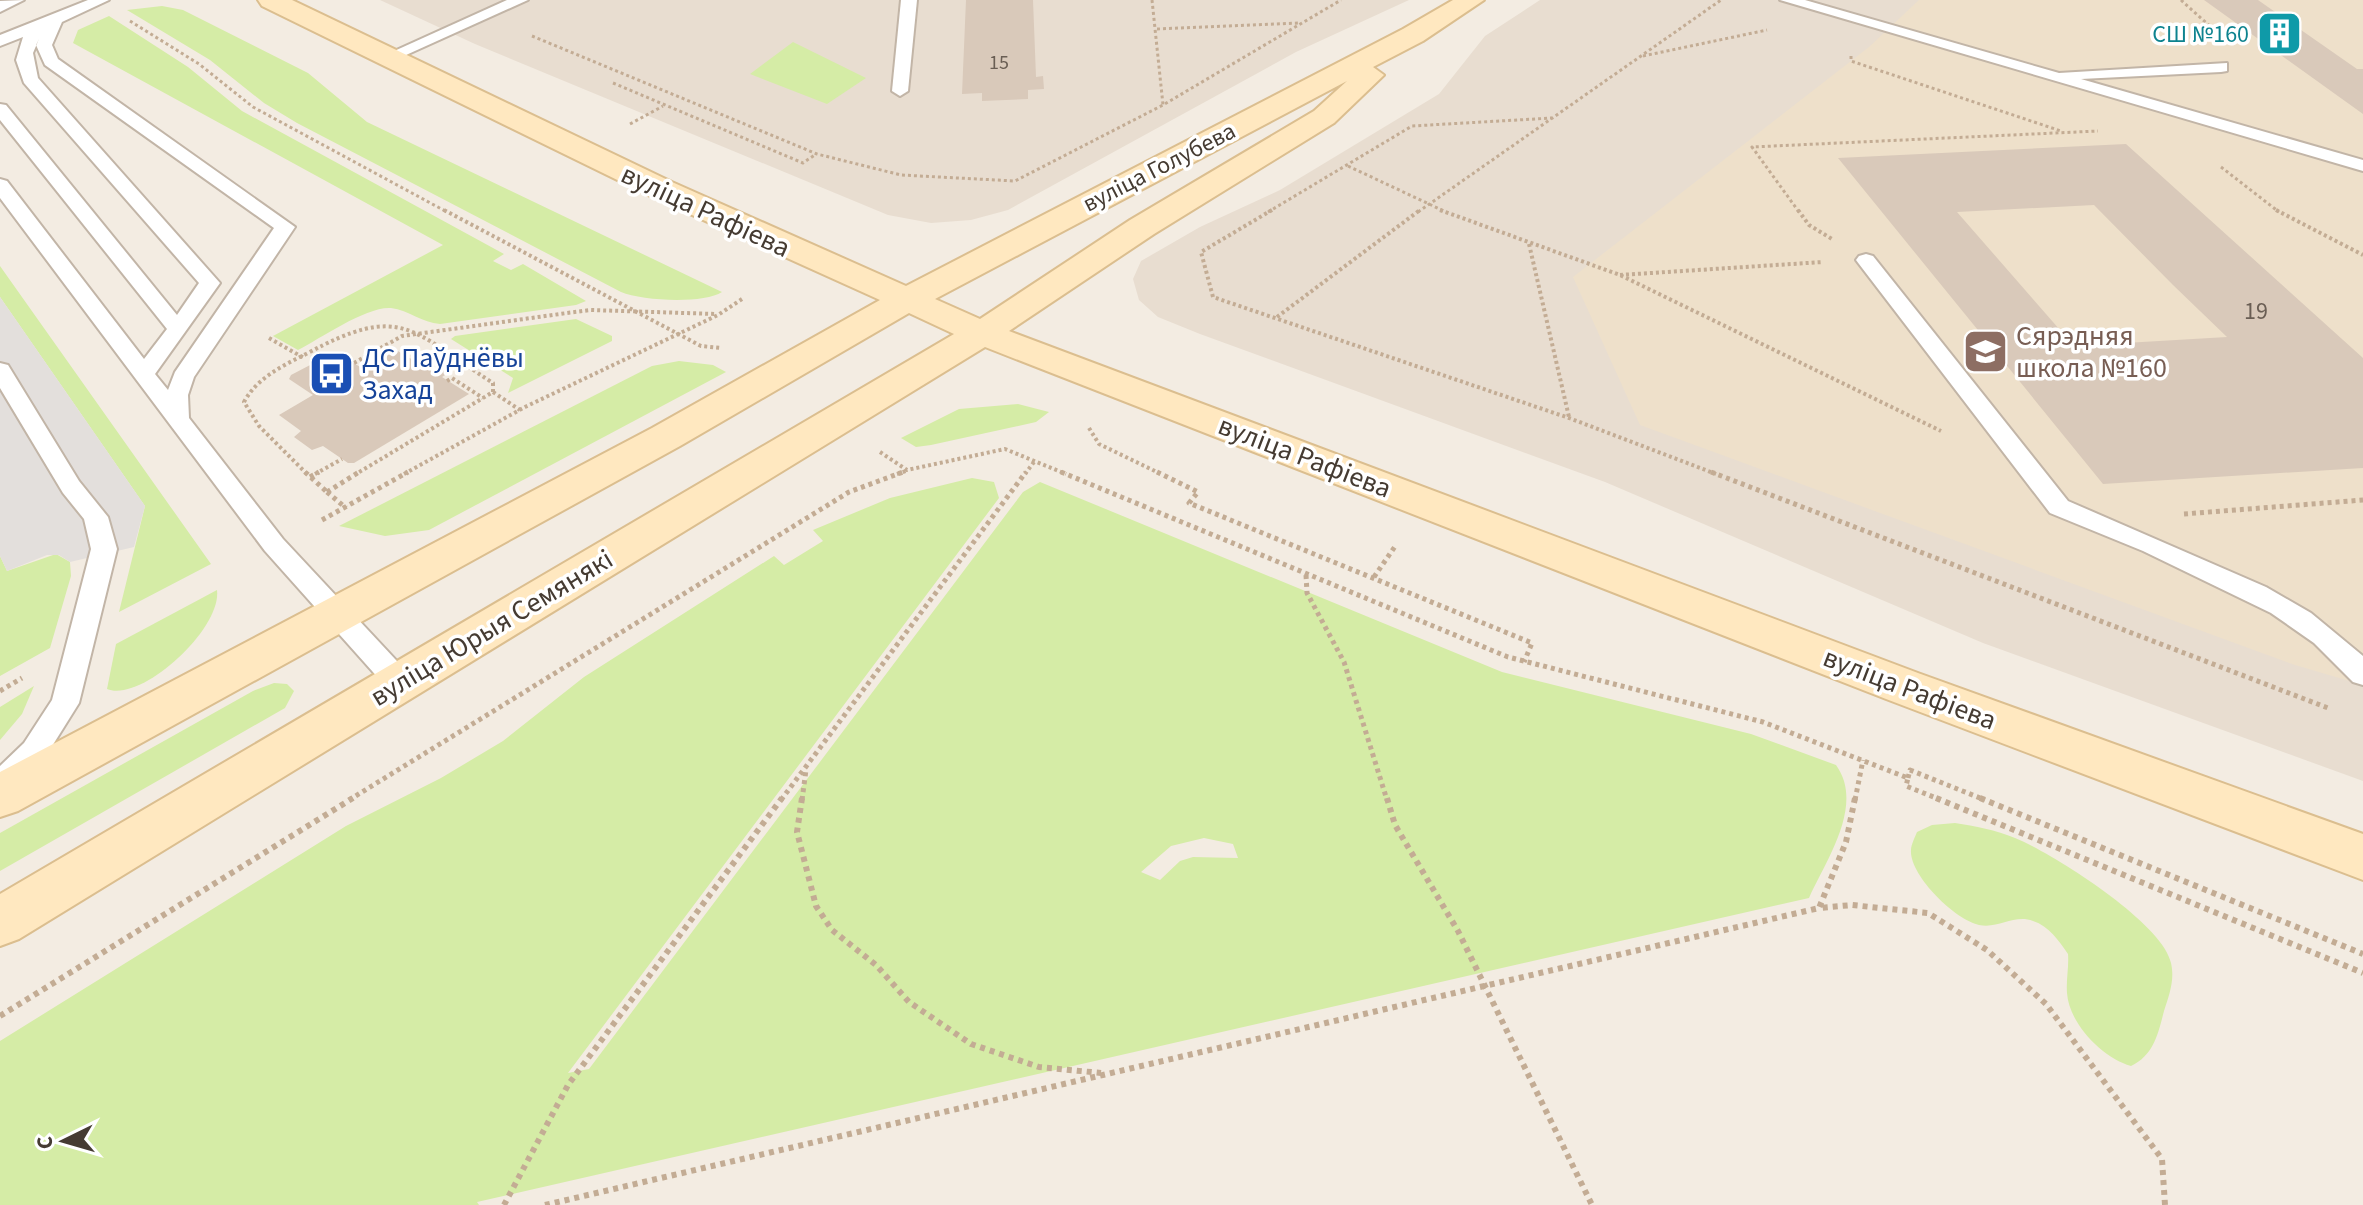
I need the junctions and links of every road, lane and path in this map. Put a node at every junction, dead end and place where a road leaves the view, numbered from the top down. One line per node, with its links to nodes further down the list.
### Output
1 (16, 0): 11 (lane)
2 (100, 0): 13 (lane); 42 (path)
3 (271, 0): 20 (main road, вуліца Рафіева)
4 (520, 0): 12 (lane)
5 (909, 0): 24 (lane)
6 (1152, 0): 16 (path)
7 (1341, 0): 15 (path)
8 (1721, 0): 27 (path)
9 (1788, 0): 14 (lane)
10 (1458, 2): 17 (main road, вуліца Голубева)
11 (0, 7)
12 (483, 15): 20 (lane); 22 (path)
13 (56, 16): 18 (lane); 19 (lane); 45 (lane); 59 (lane)
14 (1849, 19): 23 (lane); 29 (path)
15 (1302, 23): 16 (path); 25 (path)
16 (1157, 29): 25 (path)
17 (1413, 35): 41 (main road, вуліца Голубева); 47 (main road, вуліца Голубева)
18 (0, 41)
19 (0, 50)
20 (389, 57): 41 (main road, вуліца Рафіева)
21 (2221, 67): 23 (lane)
22 (629, 76): 30 (path); 30 (path)
23 (2046, 76): 33 (lane)
24 (900, 91)
25 (1163, 105): 30 (path)
26 (0, 109): 45 (lane)
27 (1552, 118): 32 (path); 35 (path)
28 (2102, 131): 29 (path)
29 (2066, 132): 38 (path)
30 (817, 154)
31 (2213, 161): 37 (path)
32 (1347, 165): 35 (path); 44 (path)
33 (2363, 166)
34 (0, 185): 54 (lane)
35 (1427, 205): 36 (path); 44 (path)
36 (1529, 244): 39 (path); 60 (path)
37 (2363, 255)
38 (1866, 260): 39 (path); 72 (lane)
39 (1620, 275): 62 (path)
40 (742, 299): 43 (path)
41 (906, 300): 47 (main road, вуліца Рафіева); 74 (main road)
42 (636, 312): 43 (path); 46 (path); 48 (path)
43 (718, 315): 46 (path)
44 (1276, 317): 60 (path)
45 (178, 329): 54 (lane)
46 (677, 333): 50 (path); 58 (path)
47 (982, 333): 78 (main road, вуліца Юрыя Семянякі); 86 (main road, вуліца Рафіева)
48 (415, 335): 51 (path); 52 (path); 56 (path)
49 (269, 338): 51 (path)
50 (727, 349)
51 (304, 358): 67 (path)
52 (354, 363)
53 (0, 370): 84 (lane)
54 (144, 374): 59 (lane)
55 (447, 381): 57 (path)
56 (493, 392): 57 (path); 58 (path)
57 (483, 398): 68 (path)
58 (520, 410): 70 (path)
59 (178, 418): 74 (lane)
60 (1569, 418): 80 (path)
61 (1081, 424): 75 (path)
62 (1949, 435)
63 (877, 450): 66 (path)
64 (342, 459): 67 (path)
65 (1034, 462): 66 (path); 73 (path); 82 (path)
66 (907, 470): 92 (path)
67 (310, 477): 68 (path)
68 (326, 492): 70 (path)
69 (2363, 500): 72 (path)
70 (346, 508): 71 (path)
71 (322, 520)
72 (2097, 520): 76 (lane)
73 (1306, 575): 75 (path); 91 (path)
74 (337, 614): 78 (lane); 85 (main road)
75 (1524, 662): 81 (path)
76 (2363, 674)
77 (22, 678): 79 (path)
78 (399, 682): 88 (main road, вуліца Юрыя Семянякі)
79 (0, 691)
80 (2334, 710)
81 (1863, 760): 83 (path); 87 (path)
82 (807, 766): 93 (path); 94 (path)
83 (1908, 778): 89 (path); 90 (path)
84 (0, 785)
85 (0, 796)
86 (2363, 857)
87 (1819, 908): 91 (path); 97 (path)
88 (0, 922)
89 (2363, 954)
90 (2363, 973)
91 (1487, 986): 93 (path); 96 (path)
92 (0, 1016)
93 (1108, 1074): 95 (path)
94 (504, 1205)
95 (545, 1205)
96 (1592, 1205)
97 (2165, 1205)

